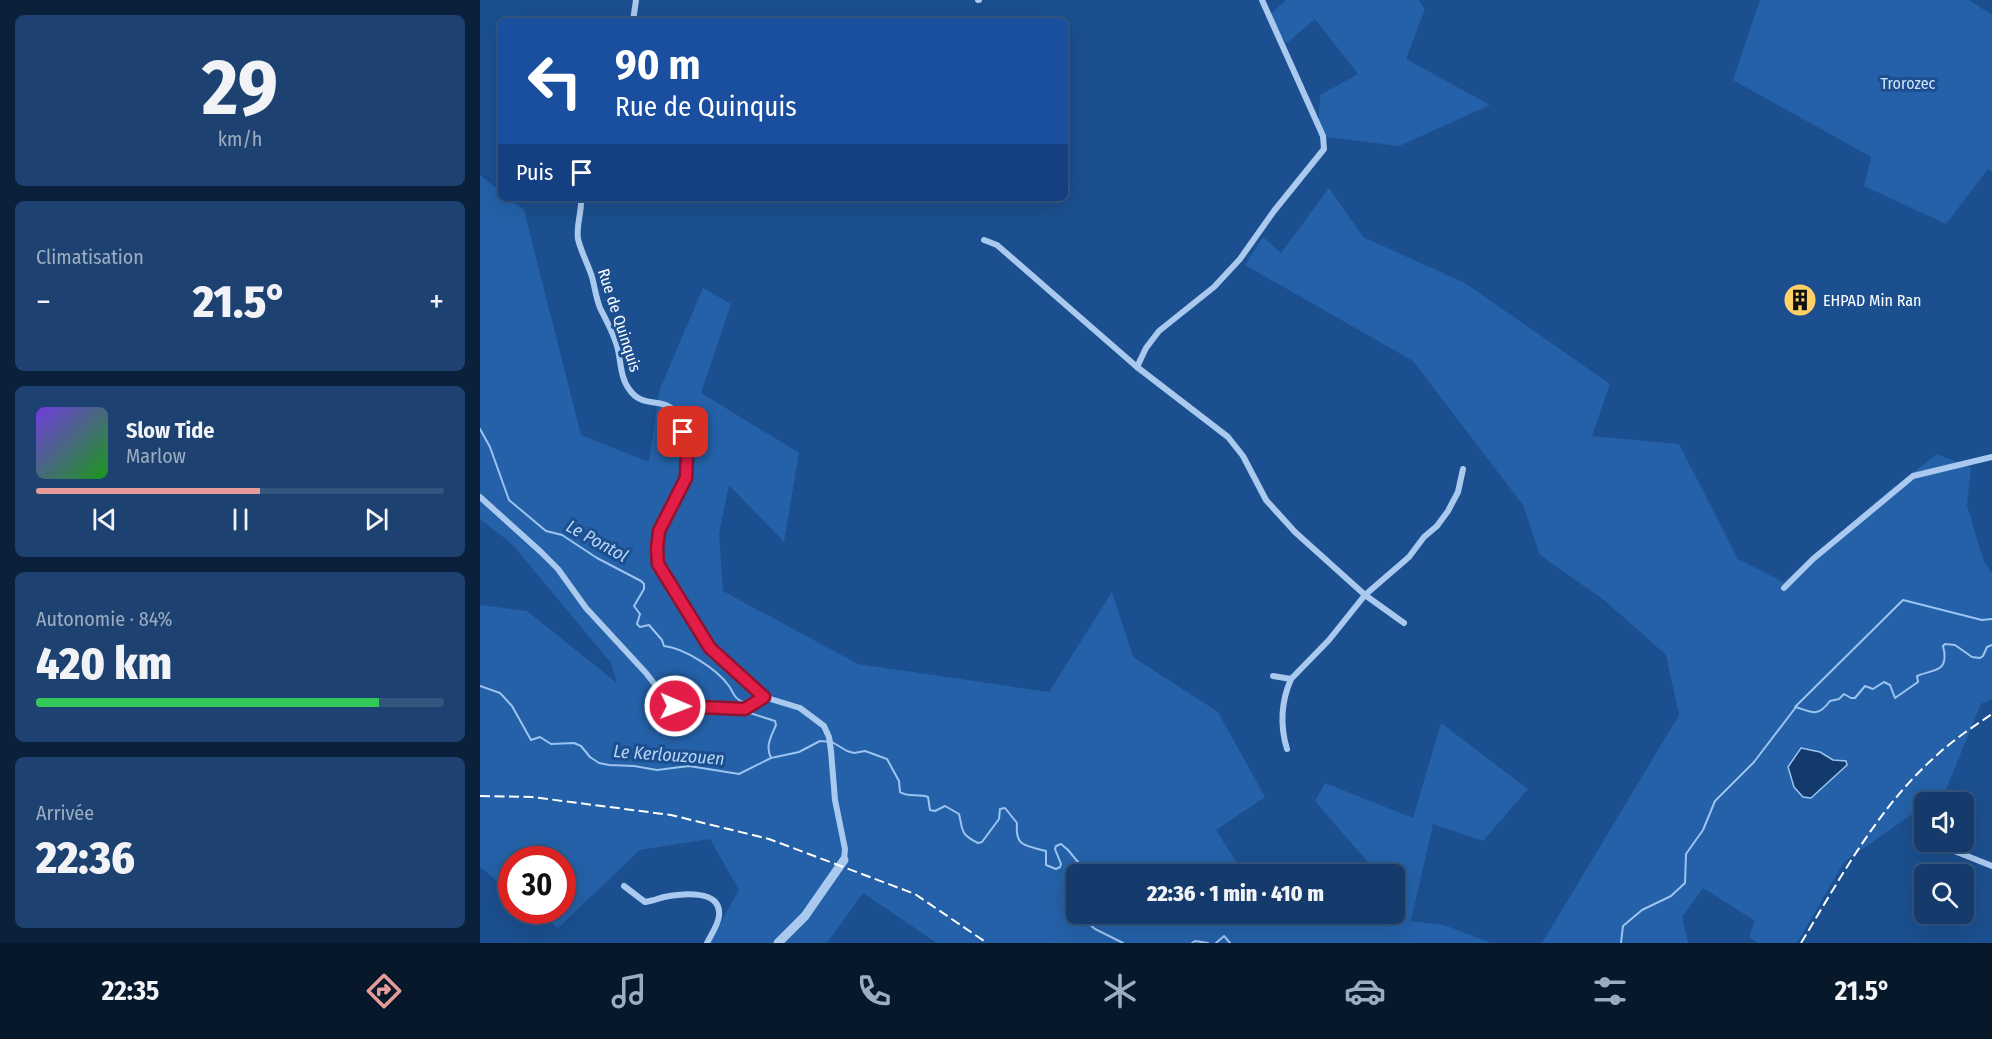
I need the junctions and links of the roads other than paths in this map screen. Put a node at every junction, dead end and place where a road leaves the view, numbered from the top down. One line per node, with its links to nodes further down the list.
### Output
1 (636, 0): 3 (street)
2 (1262, 0): 6 (street)
3 (633, 18)
4 (581, 201): 15 (street, Rue de Quinquis)
5 (984, 240): 6 (street)
6 (1137, 367): 11 (street)
7 (1992, 457): 10 (street)
8 (1463, 469): 11 (street)
9 (480, 498): 15 (street)
10 (1784, 588)
11 (1365, 595): 12 (street); 14 (street)
12 (1404, 624)
13 (1273, 676): 14 (street)
14 (1291, 679): 16 (street)
15 (764, 697): 18 (street)
16 (1287, 749)
17 (1957, 852): 19 (street)
18 (844, 860): 22 (street)
19 (1992, 866)
20 (624, 886): 21 (street)
21 (707, 943)
22 (778, 943)

